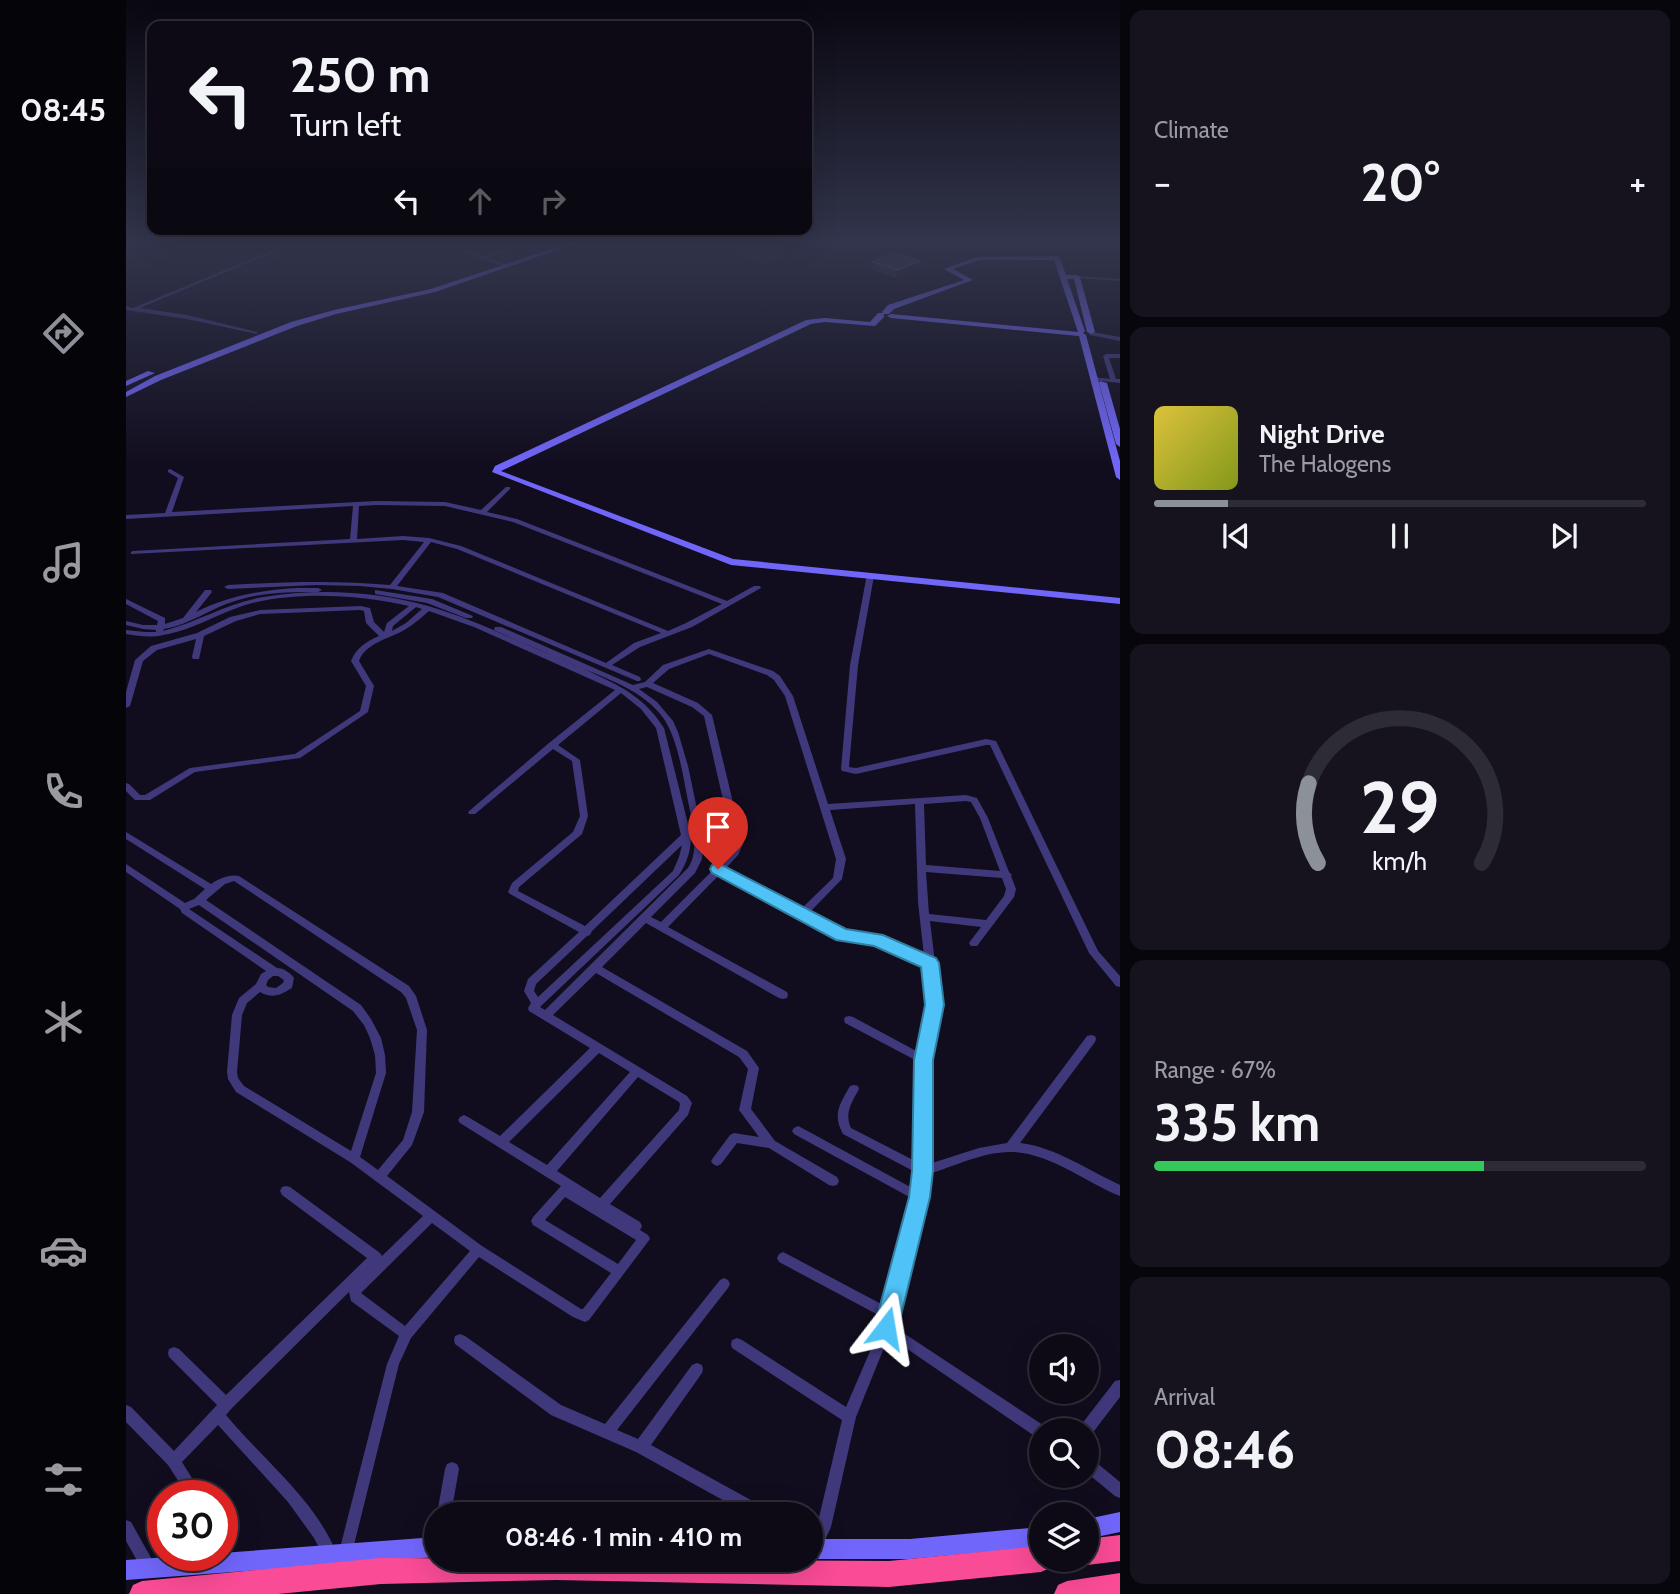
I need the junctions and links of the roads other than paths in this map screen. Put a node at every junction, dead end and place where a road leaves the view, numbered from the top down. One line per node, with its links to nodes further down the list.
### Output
1 (184, 318): 8 (street)
2 (297, 318): 8 (street)
3 (313, 318): 15 (main road)
4 (880, 318): 27 (street)
5 (933, 318): 9 (street)
6 (1080, 318): 9 (street)
7 (1083, 318): 9 (street)
8 (255, 333): 14 (street)
9 (1085, 333): 10 (street); 12 (street)
10 (1120, 339)
11 (1120, 356): 13 (street)
12 (1098, 379): 13 (street); 16 (street)
13 (1117, 380)
14 (126, 384)
15 (126, 395)
16 (1117, 442): 18 (street)
17 (170, 471): 22 (street)
18 (1120, 477)
19 (508, 488): 21 (street)
20 (356, 504): 21 (street); 22 (street); 25 (street)
21 (484, 511): 34 (street)
22 (167, 515): 23 (street)
23 (126, 517)
24 (429, 540): 25 (street); 31 (street); 40 (street)
25 (353, 541): 26 (street)
26 (133, 553)
27 (870, 576): 33 (street); 74 (street)
28 (228, 587): 31 (street)
29 (757, 588): 34 (street)
30 (208, 592): 36 (street)
31 (388, 592): 35 (street); 35 (street); 36 (street); 38 (street); 44 (street)
32 (126, 601): 38 (street)
33 (1120, 601)
34 (728, 604): 40 (street)
35 (424, 605): 42 (street); 42 (street); 44 (street)
36 (184, 622): 38 (street)
37 (126, 623): 38 (street)
38 (160, 631): 39 (street)
39 (126, 632)
40 (667, 633): 44 (street)
41 (200, 635): 42 (street); 43 (street); 48 (street)
42 (386, 635): 50 (street)
43 (196, 657)
44 (600, 671): 45 (street); 47 (street)
45 (635, 684): 46 (street); 55 (street)
46 (648, 684): 52 (street); 57 (street)
47 (620, 690): 49 (street); 56 (street)
48 (126, 706)
49 (552, 745): 53 (street); 69 (street)
50 (126, 786)
51 (919, 801): 52 (street); 59 (street); 60 (street)
52 (824, 807): 64 (street)
53 (472, 812)
54 (126, 835): 61 (street)
55 (698, 835): 57 (street); 66 (street)
56 (686, 836): 69 (street); 77 (street)
57 (722, 866): 64 (street); 68 (street)
58 (126, 867): 63 (street)
59 (921, 868): 60 (street); 65 (street)
60 (1007, 875): 67 (street)
61 (212, 889): 62 (street); 94 (street)
62 (200, 900): 63 (street); 90 (street)
63 (184, 907): 73 (street)
64 (802, 914): 71 (street)
65 (925, 917): 67 (street); 71 (street)
66 (645, 918): 68 (street); 72 (street)
67 (989, 924): 70 (street)
68 (661, 928): 76 (street)
69 (587, 932): 77 (street)
70 (974, 943)
71 (930, 963): 82 (street)
72 (595, 968): 78 (street); 88 (street)
73 (275, 972): 75 (street); 75 (street)
74 (1120, 983)
75 (261, 986): 90 (street)
76 (783, 995)
77 (535, 1006): 78 (street)
78 (546, 1016): 81 (street)
79 (849, 1020): 82 (street)
80 (1091, 1039): 89 (street)
81 (597, 1048): 83 (street); 87 (street)
82 (923, 1060): 92 (street)
83 (636, 1072): 93 (street); 99 (street)
84 (854, 1089): 92 (street)
85 (464, 1120): 87 (street)
86 (798, 1131): 98 (street)
87 (501, 1143): 93 (street)
88 (771, 1144): 91 (street); 95 (street)
89 (1010, 1147): 92 (street); 97 (street)
90 (354, 1159): 94 (street)
91 (717, 1161)
92 (923, 1171): 98 (street)
93 (548, 1173): 99 (street)
94 (379, 1177): 100 (street)
95 (833, 1181)
96 (286, 1191): 114 (street)
97 (1120, 1191)
98 (919, 1197): 106 (street)
99 (602, 1204): 101 (street)
100 (431, 1216): 102 (street); 107 (street)
101 (636, 1226)
102 (478, 1250): 104 (street); 107 (street)
103 (783, 1258): 106 (street)
104 (618, 1271): 104 (street)
105 (724, 1284): 119 (street)
106 (889, 1314): 116 (street)
107 (406, 1334): 137 (street)
108 (460, 1340): 119 (street)
109 (905, 1340): 118 (street)
110 (737, 1343): 116 (street)
111 (174, 1353): 114 (street)
112 (698, 1369): 120 (street)
113 (1120, 1387): 117 (street)
114 (222, 1410): 121 (street); 137 (street)
115 (126, 1412): 121 (street)
116 (849, 1417): 131 (street)
117 (1095, 1418)
118 (1029, 1424)
119 (608, 1432): 120 (street)
120 (641, 1447): 127 (street)
121 (174, 1461): 124 (street)
122 (452, 1469): 126 (street)
123 (1099, 1473): 125 (street)
124 (186, 1480)
125 (1120, 1490)
126 (446, 1502)
127 (740, 1502)
128 (1120, 1522): 129 (street)
129 (1099, 1526)
130 (126, 1527): 140 (street)
131 (823, 1529)
132 (1029, 1538): 135 (street)
133 (424, 1548): 137 (street)
134 (1120, 1548): 136 (highway)
135 (823, 1549)
136 (1099, 1551)
137 (338, 1554): 138 (street)
138 (238, 1555)
139 (1029, 1560): 144 (highway)
140 (147, 1564)
141 (147, 1568): 142 (street)
142 (126, 1570)
143 (1120, 1586): 145 (highway)
144 (142, 1594)
145 (1067, 1594)

